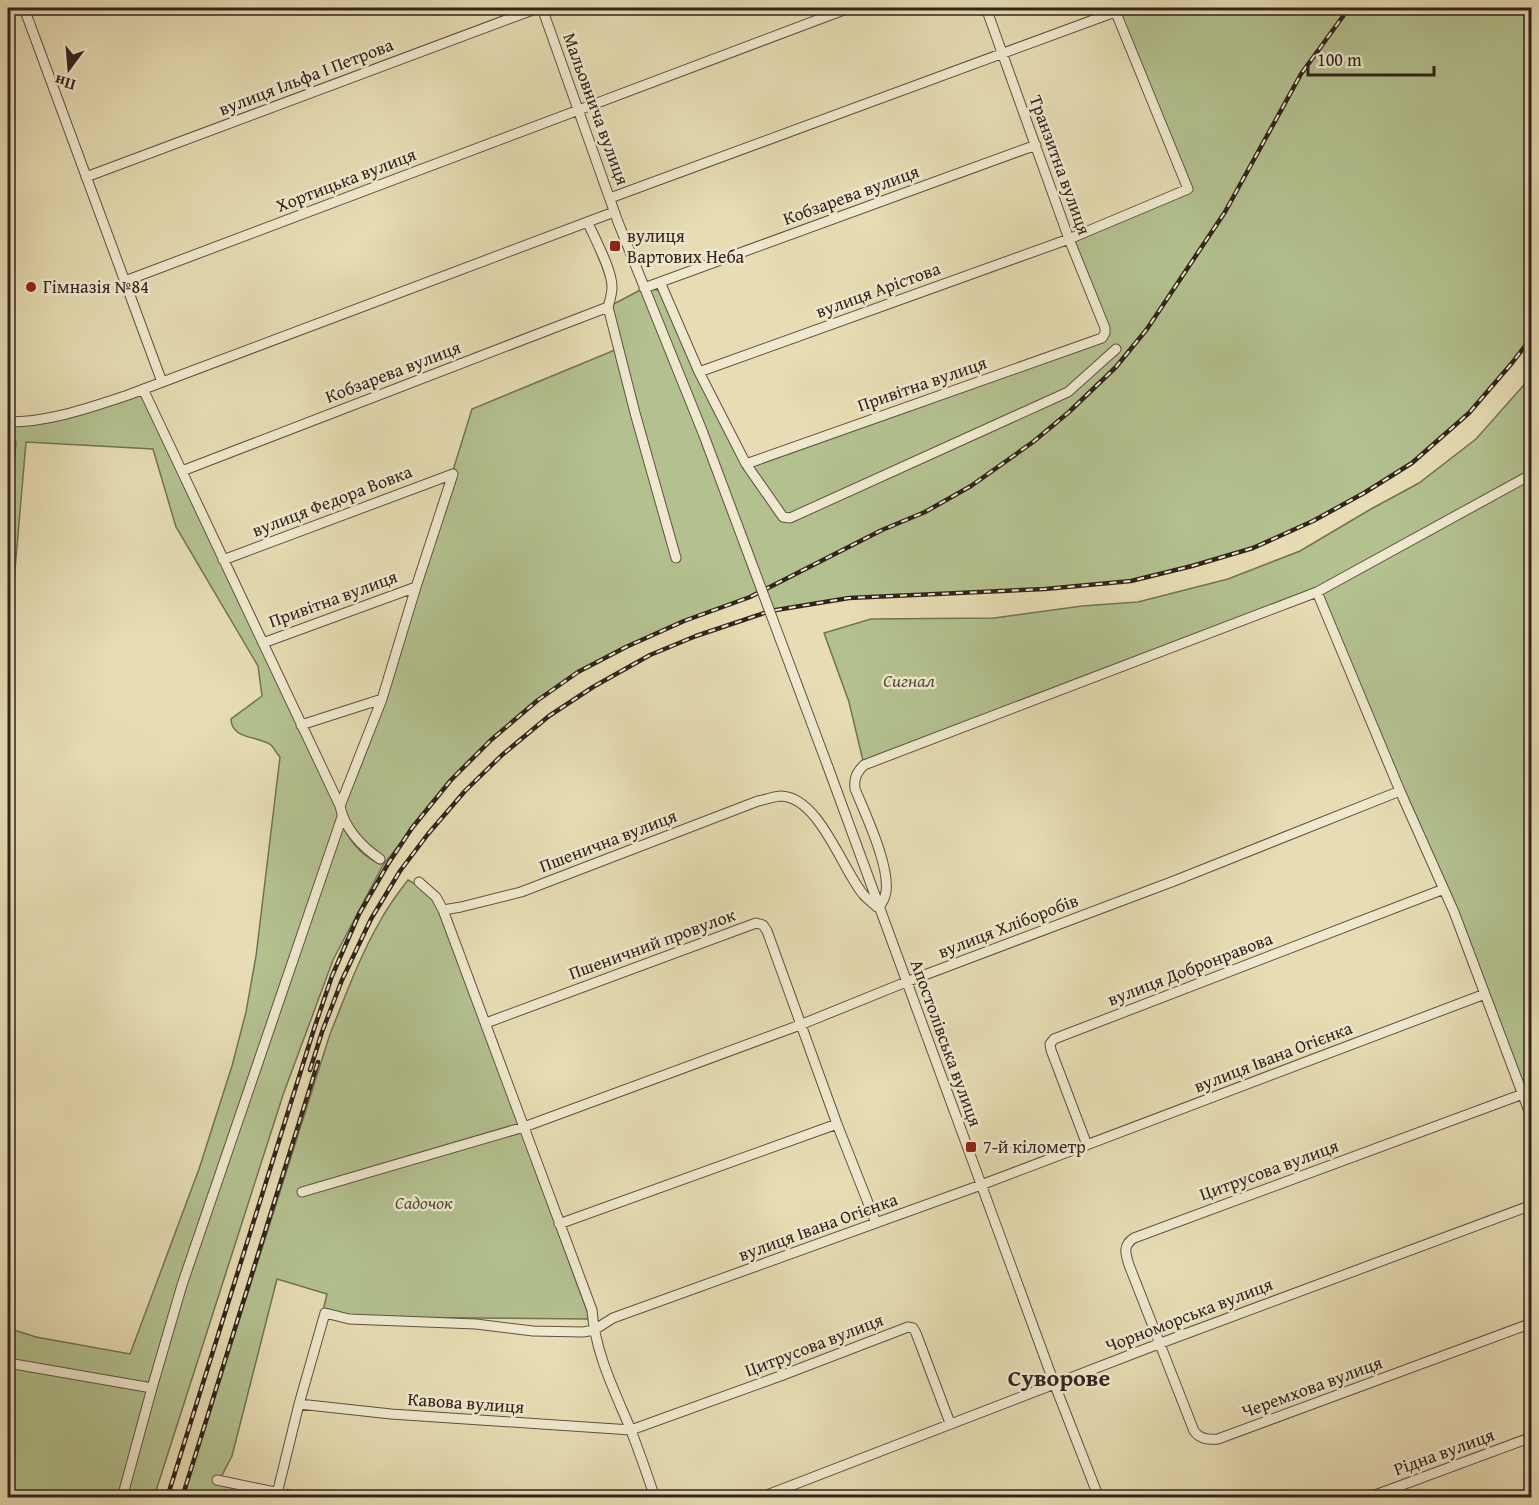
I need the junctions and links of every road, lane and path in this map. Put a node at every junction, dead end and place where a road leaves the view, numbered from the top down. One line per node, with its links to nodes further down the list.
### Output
1 (24, 8): 9 (street)
2 (540, 8): 7 (street, Мальовнича вулиця); 9 (street, вулиця Ільфа І Петрова)
3 (849, 8): 7 (street, Хортицька вулиця)
4 (986, 8): 6 (street, Транзитна вулиця)
5 (1114, 10): 6 (street); 13 (street, вулиця Арістова)
6 (1003, 53): 8 (street, Транзитна вулиця); 10 (street)
7 (579, 111): 10 (street, Мальовнича вулиця); 14 (street, Хортицька вулиця)
8 (1036, 145): 13 (street, Транзитна вулиця); 15 (street, Кобзарева вулиця)
9 (86, 177): 14 (street)
10 (610, 198): 11 (street, Мальовнича вулиця)
11 (614, 212): 12 (street); 16 (street, Мальовнича вулиця)
12 (588, 223): 17 (street); 21 (street)
13 (1069, 238): 18 (street, Транзитна вулиця); 20 (street, вулиця Арістова)
14 (125, 281): 21 (street)
15 (660, 282): 16 (street, Кобзарева вулиця); 20 (street)
16 (645, 288): 41 (street, Апостолівська вулиця, bridge)
17 (609, 302): 25 (street, Кобзарева вулиця); 28 (street)
18 (1105, 333): 24 (street, Привітна вулиця)
19 (1116, 349): 24 (street)
20 (699, 372): 24 (street)
21 (162, 382): 22 (street)
22 (143, 389): 23 (street); 25 (street)
23 (8, 422)
24 (746, 464)
25 (182, 471): 29 (street)
26 (453, 474): 29 (street, вулиця Федора Вовка); 30 (street, Привітна вулиця)
27 (1532, 474): 31 (street)
28 (676, 558)
29 (223, 560): 32 (street)
30 (416, 587): 32 (street, Привітна вулиця); 33 (street, Привітна вулиця)
31 (1317, 592): 35 (street); 41 (street)
32 (262, 643): 34 (street)
33 (382, 699): 34 (street); 36 (street, Привітна вулиця)
34 (301, 725): 36 (street)
35 (1400, 791): 40 (street); 43 (street, вулиця Хліборобів)
36 (340, 806): 37 (street)
37 (342, 817): 38 (street); 62 (street)
38 (380, 859)
39 (418, 882): 42 (street)
40 (1444, 889): 44 (street); 51 (street, вулиця Добронравова)
41 (879, 908): 42 (street, Пшенична вулиця); 43 (street, Апостолівська вулиця)
42 (443, 910): 45 (street)
43 (906, 982): 46 (street, вулиця Хліборобів); 52 (street, Апостолівська вулиця)
44 (1485, 994): 47 (street); 51 (street, вулиця Івана Огієнка)
45 (486, 1023): 46 (street, Пшеничний провулок); 50 (street)
46 (800, 1025): 49 (street); 50 (street, вулиця Хліборобів)
47 (1523, 1094): 48 (street); 59 (street, Цитрусова вулиця)
48 (1532, 1119)
49 (837, 1124): 55 (street); 56 (street)
50 (525, 1127): 53 (street, вулиця Хліборобів); 56 (street)
51 (1087, 1145): 52 (street, вулиця Івана Огієнка)
52 (981, 1185): 55 (street, вулиця Івана Огієнка); 61 (street, Апостолівська вулиця)
53 (302, 1192)
54 (1532, 1205): 59 (street, Чорноморська вулиця)
55 (876, 1223): 58 (street, вулиця Івана Огієнка)
56 (560, 1224): 58 (street)
57 (1532, 1323): 59 (street, Черемхова вулиця)
58 (594, 1330): 63 (street, вулиця Івана Огієнка); 65 (street)
59 (1161, 1343): 61 (street, Чорноморська вулиця)
60 (8, 1363): 62 (street)
61 (1054, 1383): 64 (street, Чорноморська вулиця); 73 (street, Апостолівська вулиця)
62 (152, 1388): 69 (street)
63 (299, 1404): 65 (street, Кавова вулиця); 68 (street, вулиця Івана Огієнка)
64 (950, 1423): 65 (street, Цитрусова вулиця); 72 (street, Чорноморська вулиця)
65 (631, 1430): 71 (street)
66 (1532, 1437): 74 (street, Рідна вулиця)
67 (217, 1480): 68 (street)
68 (277, 1495): 70 (street)
69 (122, 1497)
70 (304, 1497)
71 (655, 1497)
72 (759, 1497)
73 (1099, 1497)
74 (1367, 1497)

